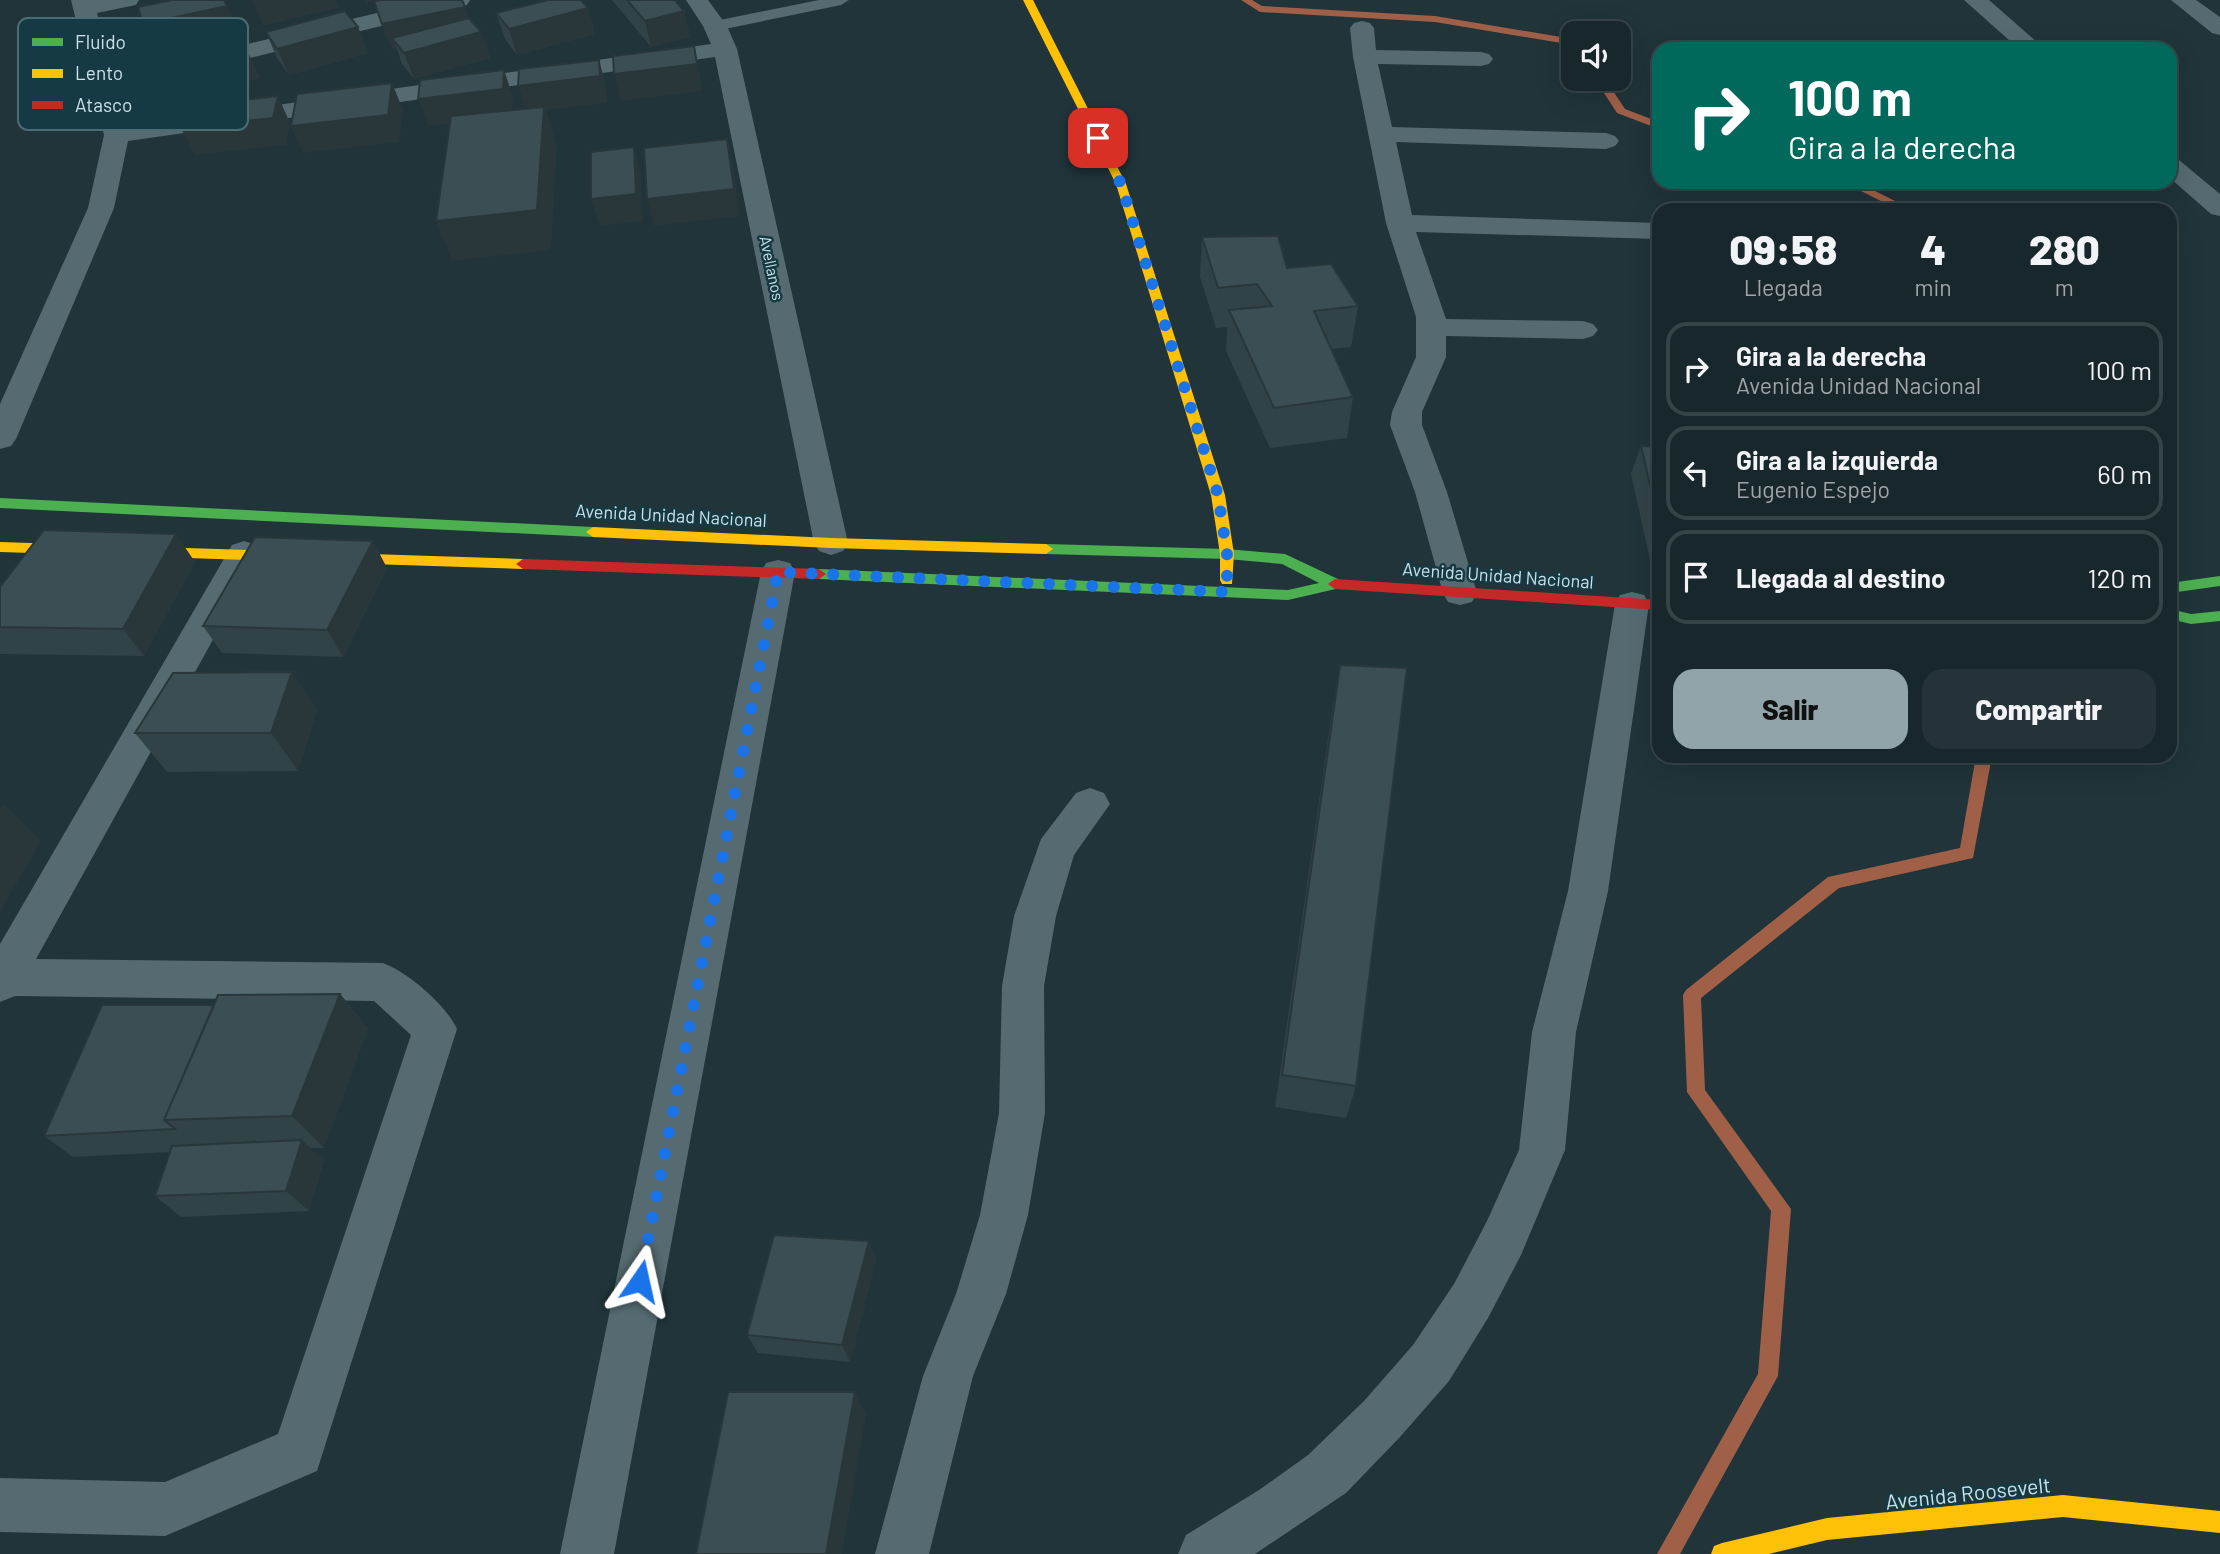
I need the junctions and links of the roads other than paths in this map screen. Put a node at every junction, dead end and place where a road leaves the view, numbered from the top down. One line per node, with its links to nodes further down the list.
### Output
1 (128, 0): 8 (street)
2 (459, 0): 13 (street)
3 (697, 0): 11 (street, Avellanos)
4 (841, 0): 11 (lane)
5 (1028, 0): 33 (main road)
6 (1975, 0): 12 (street)
7 (2182, 0): 10 (street)
8 (83, 5)
9 (1362, 28): 14 (street)
10 (2220, 28)
11 (720, 38): 16 (street); 30 (street, Avellanos)
12 (2025, 42)
13 (248, 51)
14 (1365, 57): 15 (street); 19 (street)
15 (1481, 59)
16 (248, 114)
17 (116, 130): 20 (street)
18 (148, 130): 20 (street)
19 (1382, 134): 21 (street); 24 (street)
20 (117, 135): 28 (street)
21 (1606, 141)
22 (2177, 171): 23 (street)
23 (2220, 208)
24 (1400, 223): 25 (street); 26 (street)
25 (1652, 231)
26 (1431, 327): 27 (street); 39 (street)
27 (1583, 330)
28 (0, 439)
29 (0, 503): 30 (main road, Avenida Unidad Nacional)
30 (831, 543): 33 (main road, Avenida Unidad Nacional)
31 (0, 547): 32 (main road, Avenida Unidad Nacional)
32 (244, 553): 34 (main road, Avenida Unidad Nacional); 44 (street)
33 (1227, 554): 36 (main road, Avenida Unidad Nacional); 38 (main road)
34 (778, 572): 38 (main road, Avenida Unidad Nacional); 47 (street)
35 (2220, 581): 37 (main road)
36 (1334, 584): 38 (main road, Avenida Unidad Nacional); 39 (main road, Avenida Unidad Nacional)
37 (2177, 587)
38 (1227, 592)
39 (1460, 593): 40 (main road, Avenida Unidad Nacional)
40 (1646, 605): 49 (street)
41 (2177, 616): 42 (main road)
42 (2220, 616)
43 (1090, 804): 48 (street)
44 (1, 980): 45 (street)
45 (0, 1505)
46 (2220, 1522): 50 (main road, Avenida Roosevelt)
47 (587, 1554)
48 (902, 1554)
49 (1205, 1554)
50 (1722, 1554)

